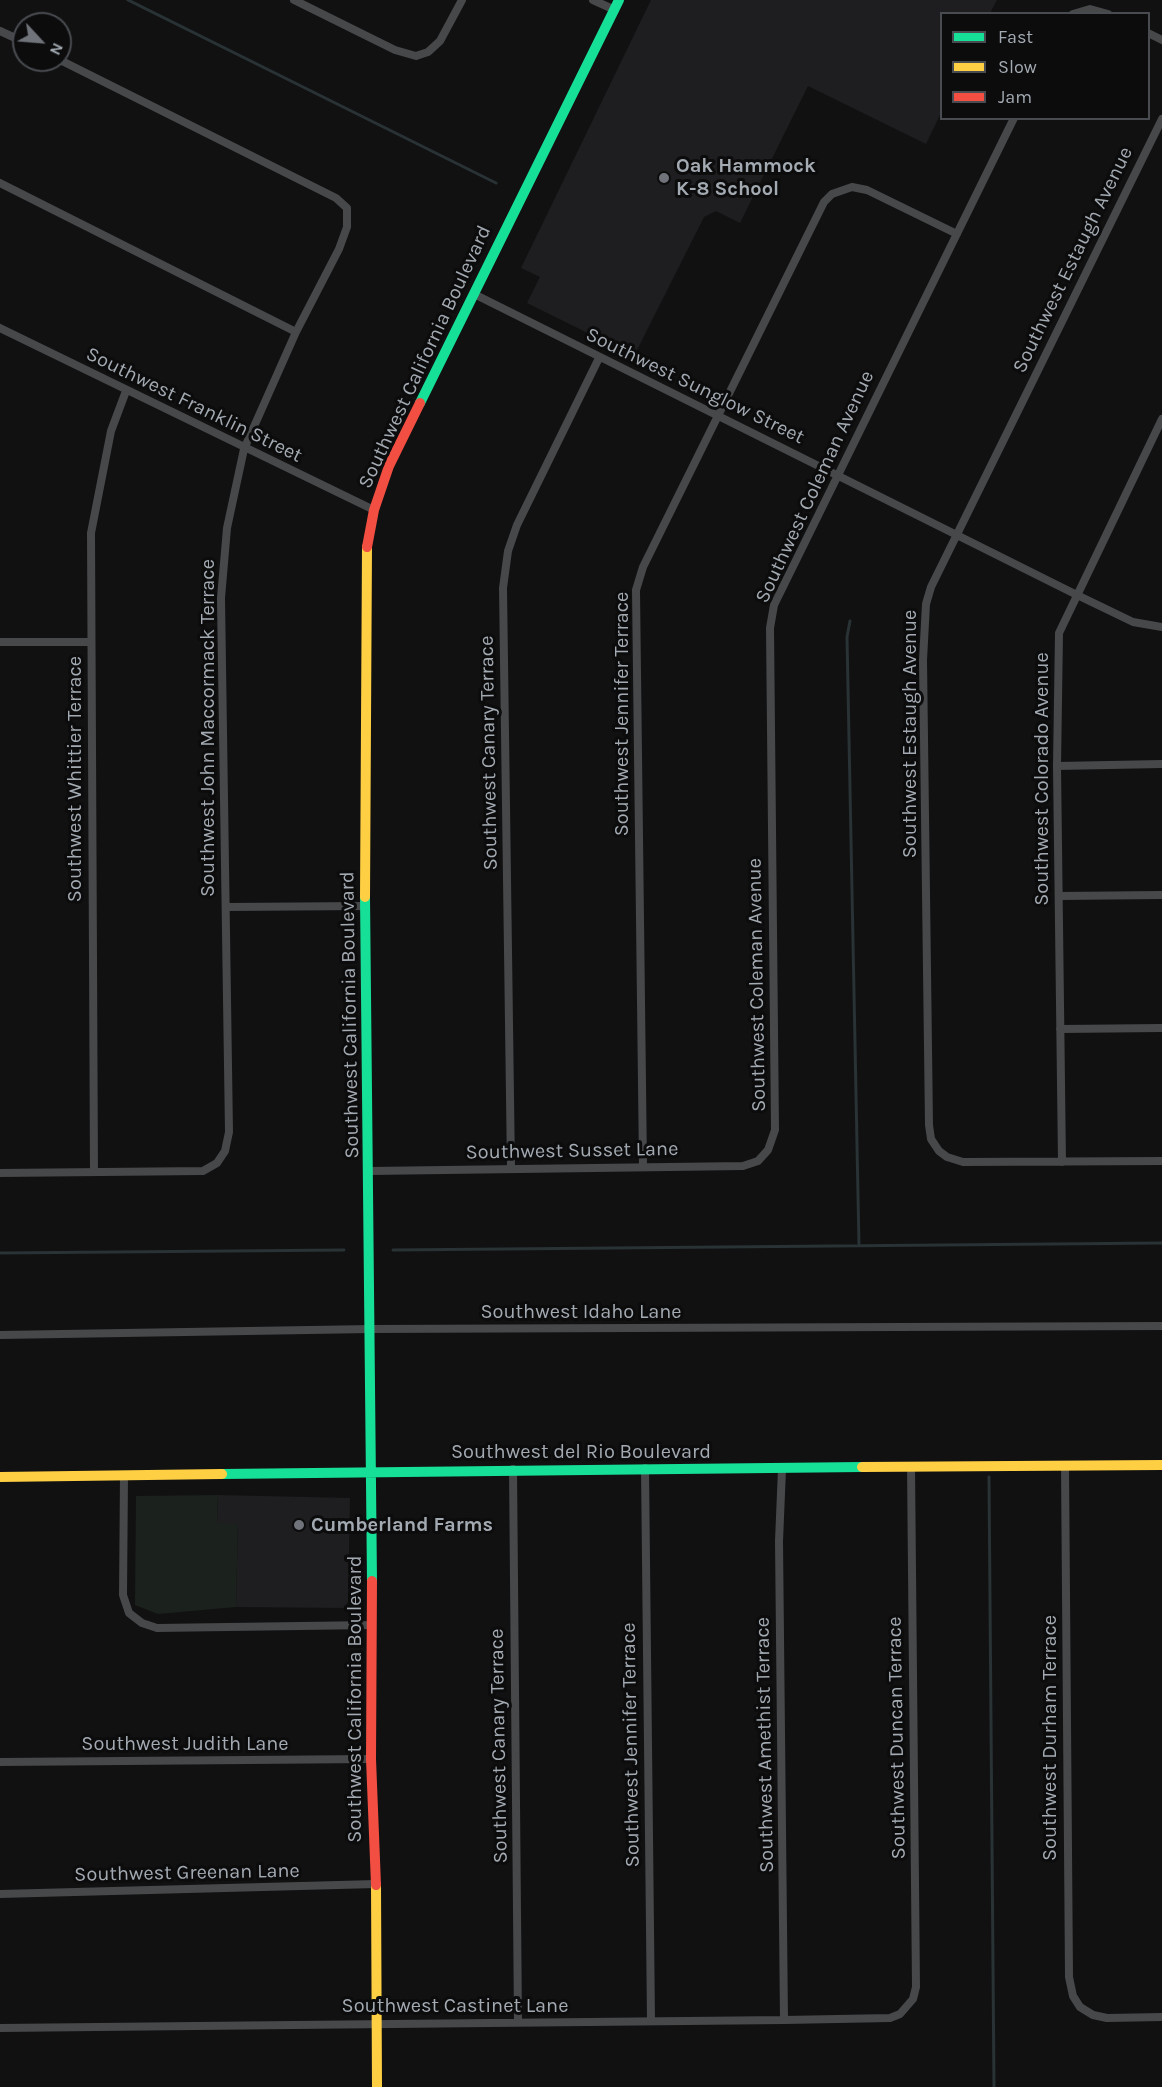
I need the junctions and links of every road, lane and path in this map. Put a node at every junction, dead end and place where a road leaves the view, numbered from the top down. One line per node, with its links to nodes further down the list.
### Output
1 (294, 0): 2 (street)
2 (462, 0)
3 (593, 0): 4 (street)
4 (617, 5): 12 (street, Southwest California Boulevard)
5 (1080, 12): 6 (street)
6 (1101, 12)
7 (72, 66): 14 (street, Southwest John Maccormack Terrace)
8 (1162, 119): 22 (street, Southwest Estaugh Avenue)
9 (1013, 120): 11 (street, Southwest Coleman Avenue)
10 (0, 183): 14 (street)
11 (957, 234): 17 (street, Southwest Jennifer Terrace); 20 (street, Southwest Coleman Avenue)
12 (474, 294): 15 (street, Southwest Sunglow Street); 21 (street, Southwest California Boulevard)
13 (0, 328): 16 (street, Southwest Franklin Street)
14 (296, 332): 19 (street, Southwest John Maccormack Terrace)
15 (599, 358): 17 (street, Southwest Sunglow Street); 39 (street, Southwest Canary Terrace)
16 (126, 391): 19 (street, Southwest Franklin Street); 26 (street, Southwest Whittier Terrace)
17 (718, 417): 20 (street, Southwest Sunglow Street); 38 (street, Southwest Jennifer Terrace)
18 (1162, 419): 23 (street, Southwest Colorado Avenue)
19 (244, 448): 21 (street, Southwest Franklin Street); 32 (street, Southwest John Maccormack Terrace)
20 (837, 476): 22 (street, Southwest Sunglow Street); 35 (street, Southwest Coleman Avenue)
21 (374, 510): 31 (street, Southwest California Boulevard)
22 (955, 536): 23 (street, Southwest Sunglow Street); 37 (street, Southwest Estaugh Avenue)
23 (1075, 594): 24 (street, Southwest Sunglow Street); 28 (street, Southwest Colorado Avenue)
24 (1162, 627)
25 (0, 642): 26 (street)
26 (90, 642): 41 (street, Southwest Whittier Terrace)
27 (1162, 764): 28 (street)
28 (1058, 766): 30 (street, Southwest Colorado Avenue)
29 (1162, 895): 30 (street)
30 (1059, 896): 34 (street, Southwest Colorado Avenue)
31 (365, 906): 32 (street); 40 (street, Southwest California Boulevard)
32 (226, 907): 41 (street, Southwest John Maccormack Terrace)
33 (1162, 1028): 34 (street)
34 (1060, 1029): 37 (street, Southwest Colorado Avenue)
35 (768, 1150): 38 (street, Southwest Susset Lane)
36 (1162, 1161): 37 (street)
37 (1062, 1162)
38 (643, 1166): 39 (street, Southwest Susset Lane)
39 (511, 1168): 40 (street, Southwest Susset Lane)
40 (370, 1171): 44 (street, Southwest California Boulevard)
41 (94, 1172): 42 (street)
42 (0, 1173)
43 (1162, 1326): 44 (street, Southwest Idaho Lane)
44 (371, 1329): 45 (street, Southwest Idaho Lane); 52 (street, Southwest California Boulevard)
45 (0, 1335)
46 (1162, 1465): 48 (street, Southwest del Rio Boulevard)
47 (911, 1466): 48 (street, Southwest del Rio Boulevard); 51 (street, Southwest del Rio Boulevard); 60 (street, Southwest Duncan Terrace)
48 (1065, 1466): 61 (street, Southwest Durham Terrace)
49 (645, 1468): 50 (street, Southwest del Rio Boulevard); 51 (street, Southwest del Rio Boulevard); 63 (street, Southwest Jennifer Terrace)
50 (513, 1469): 52 (street, Southwest del Rio Boulevard); 64 (street, Southwest Canary Terrace)
51 (782, 1469): 62 (street, Southwest Amethist Terrace)
52 (372, 1472): 53 (street, Southwest del Rio Boulevard); 55 (street, Southwest California Boulevard)
53 (124, 1476): 54 (street, Southwest del Rio Boulevard); 55 (street)
54 (0, 1477)
55 (372, 1625): 56 (street, Southwest California Boulevard)
56 (371, 1759): 57 (street, Southwest Judith Lane); 58 (street, Southwest California Boulevard)
57 (0, 1762)
58 (376, 1884): 59 (street, Southwest Greenan Lane); 65 (street, Southwest California Boulevard)
59 (0, 1894)
60 (908, 2008): 62 (street, Southwest Castinet Lane)
61 (1162, 2017)
62 (784, 2020): 63 (street, Southwest Castinet Lane)
63 (651, 2021): 64 (street, Southwest Castinet Lane)
64 (518, 2022): 65 (street, Southwest Castinet Lane)
65 (376, 2023): 66 (street, Southwest Castinet Lane); 67 (street, Southwest California Boulevard)
66 (0, 2028)
67 (377, 2087)

